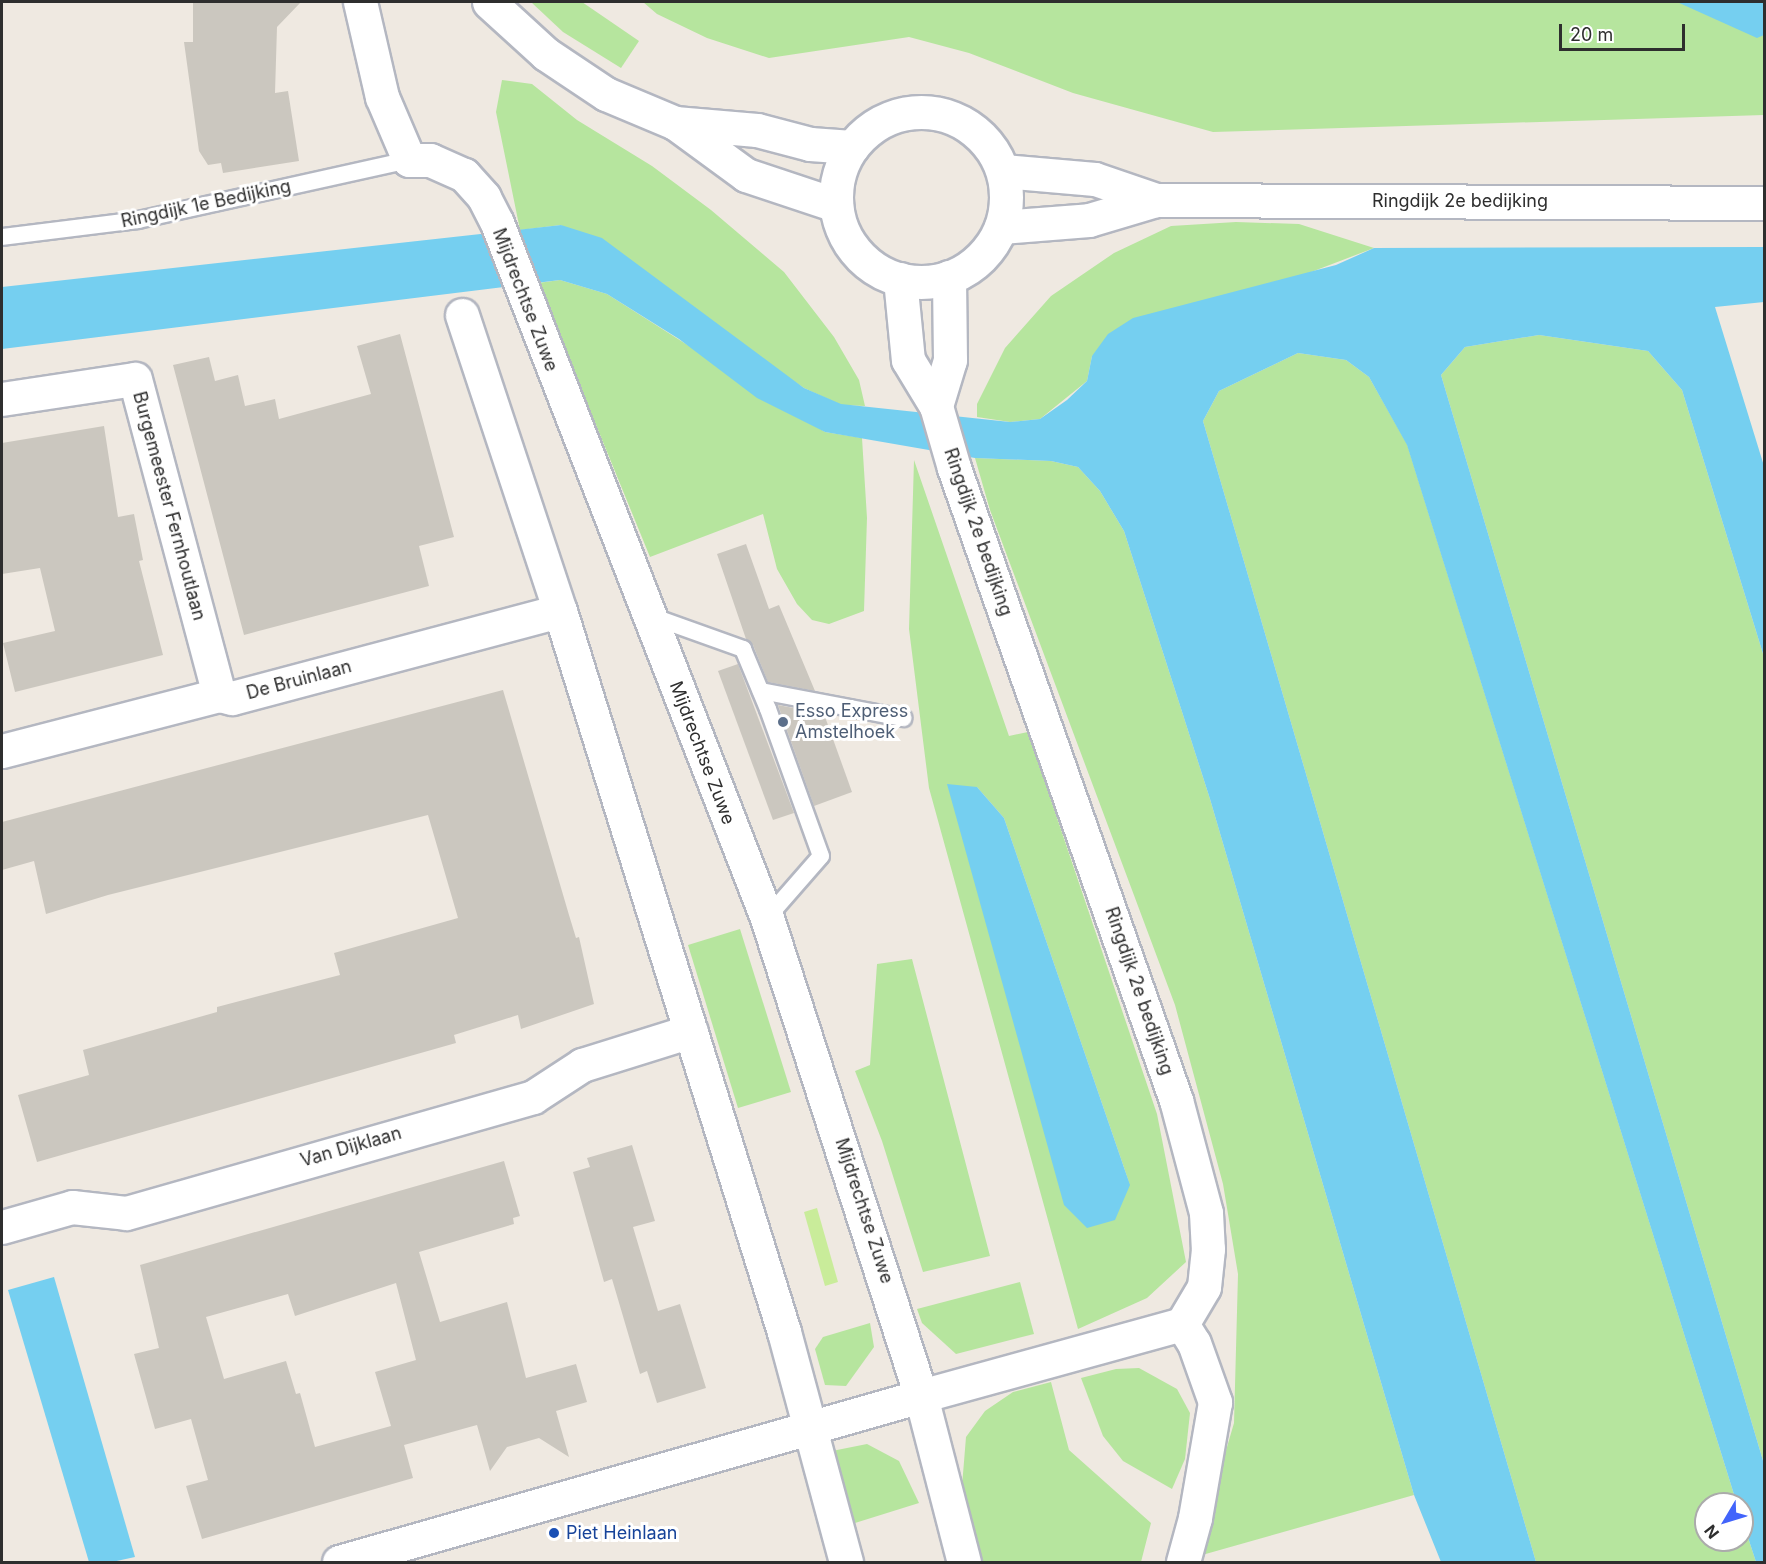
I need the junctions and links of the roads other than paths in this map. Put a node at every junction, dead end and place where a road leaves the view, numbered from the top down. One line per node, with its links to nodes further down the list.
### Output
1 (360, 2): 5 (street)
2 (489, 2): 3 (street)
3 (675, 123): 4 (street); 9 (street)
4 (852, 147): 6 (street); 9 (street)
5 (409, 160): 11 (lane, Ringdijk 1e Bedijking); 18 (street, Mijdrechtse Zuwe)
6 (1003, 171): 7 (street, Ringdijk 2e bedijking); 10 (street)
7 (1156, 200): 8 (street, Ringdijk 2e bedijking); 10 (street, Ringdijk 2e bedijking)
8 (1764, 203)
9 (836, 205): 13 (street)
10 (1001, 227): 12 (street)
11 (2, 237)
12 (949, 277): 13 (street); 16 (street)
13 (900, 279): 16 (street, Ringdijk 2e bedijking)
14 (462, 315): 17 (street)
15 (2, 399): 20 (street, Burgemeester Fernhoutlaan)
16 (936, 406): 26 (street, Ringdijk 2e bedijking)
17 (560, 611): 20 (street, De Bruinlaan); 24 (street)
18 (648, 615): 19 (lane); 23 (street, Mijdrechtse Zuwe)
19 (761, 691): 21 (lane); 23 (lane)
20 (219, 695): 22 (street, De Bruinlaan)
21 (903, 718)
22 (2, 751)
23 (767, 918): 27 (street, Mijdrechtse Zuwe)
24 (691, 1031): 25 (street, Van Dijklaan); 28 (street)
25 (2, 1227)
26 (1182, 1324): 27 (street); 32 (street)
27 (921, 1396): 28 (street); 31 (street, Mijdrechtse Zuwe)
28 (809, 1425): 29 (street); 30 (street)
29 (346, 1562)
30 (846, 1563)
31 (964, 1563)
32 (1183, 1563)

